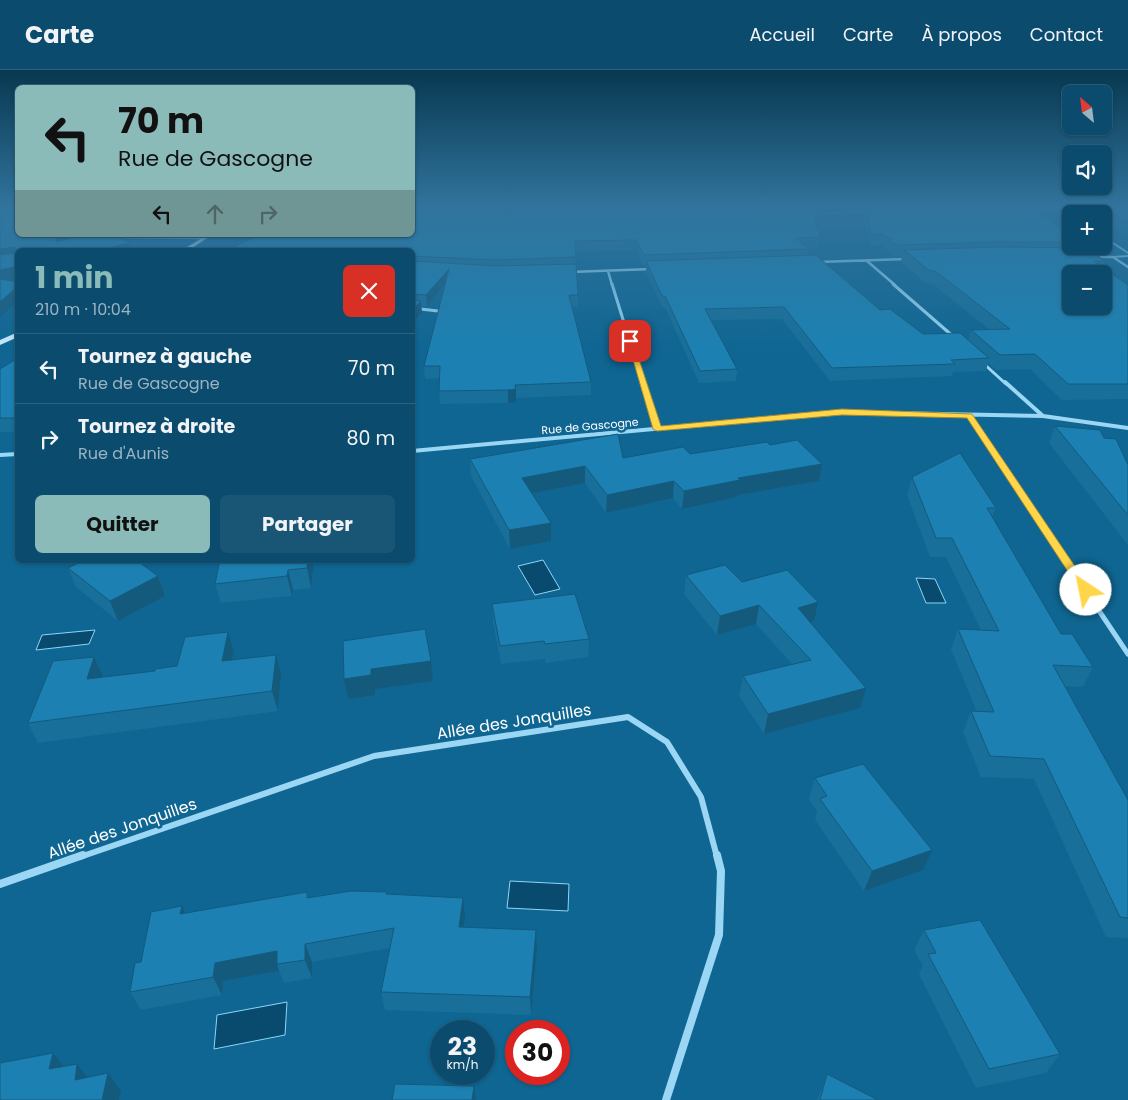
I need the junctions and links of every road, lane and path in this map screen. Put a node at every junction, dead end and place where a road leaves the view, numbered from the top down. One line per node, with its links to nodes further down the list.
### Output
1 (1128, 255): 3 (lane)
2 (1083, 257): 3 (street)
3 (1113, 257): 7 (street)
4 (916, 259): 5 (street)
5 (867, 260): 6 (street); 15 (street)
6 (817, 262)
7 (1128, 267)
8 (658, 269): 9 (street)
9 (608, 271): 10 (street); 20 (street)
10 (561, 272)
11 (415, 308): 12 (street)
12 (438, 311)
13 (15, 336): 14 (main road)
14 (0, 343)
15 (962, 345)
16 (977, 358): 18 (street)
17 (969, 416): 18 (street, Rue de Gascogne); 20 (street, Rue de Gascogne); 24 (street)
18 (1043, 416): 19 (street, Rue de Gascogne)
19 (1128, 428)
20 (657, 429): 21 (street, Rue de Gascogne)
21 (415, 451)
22 (15, 454): 23 (street)
23 (0, 455)
24 (1128, 654)
25 (0, 884): 26 (street, Allée des Jonquilles)
26 (666, 1100)

